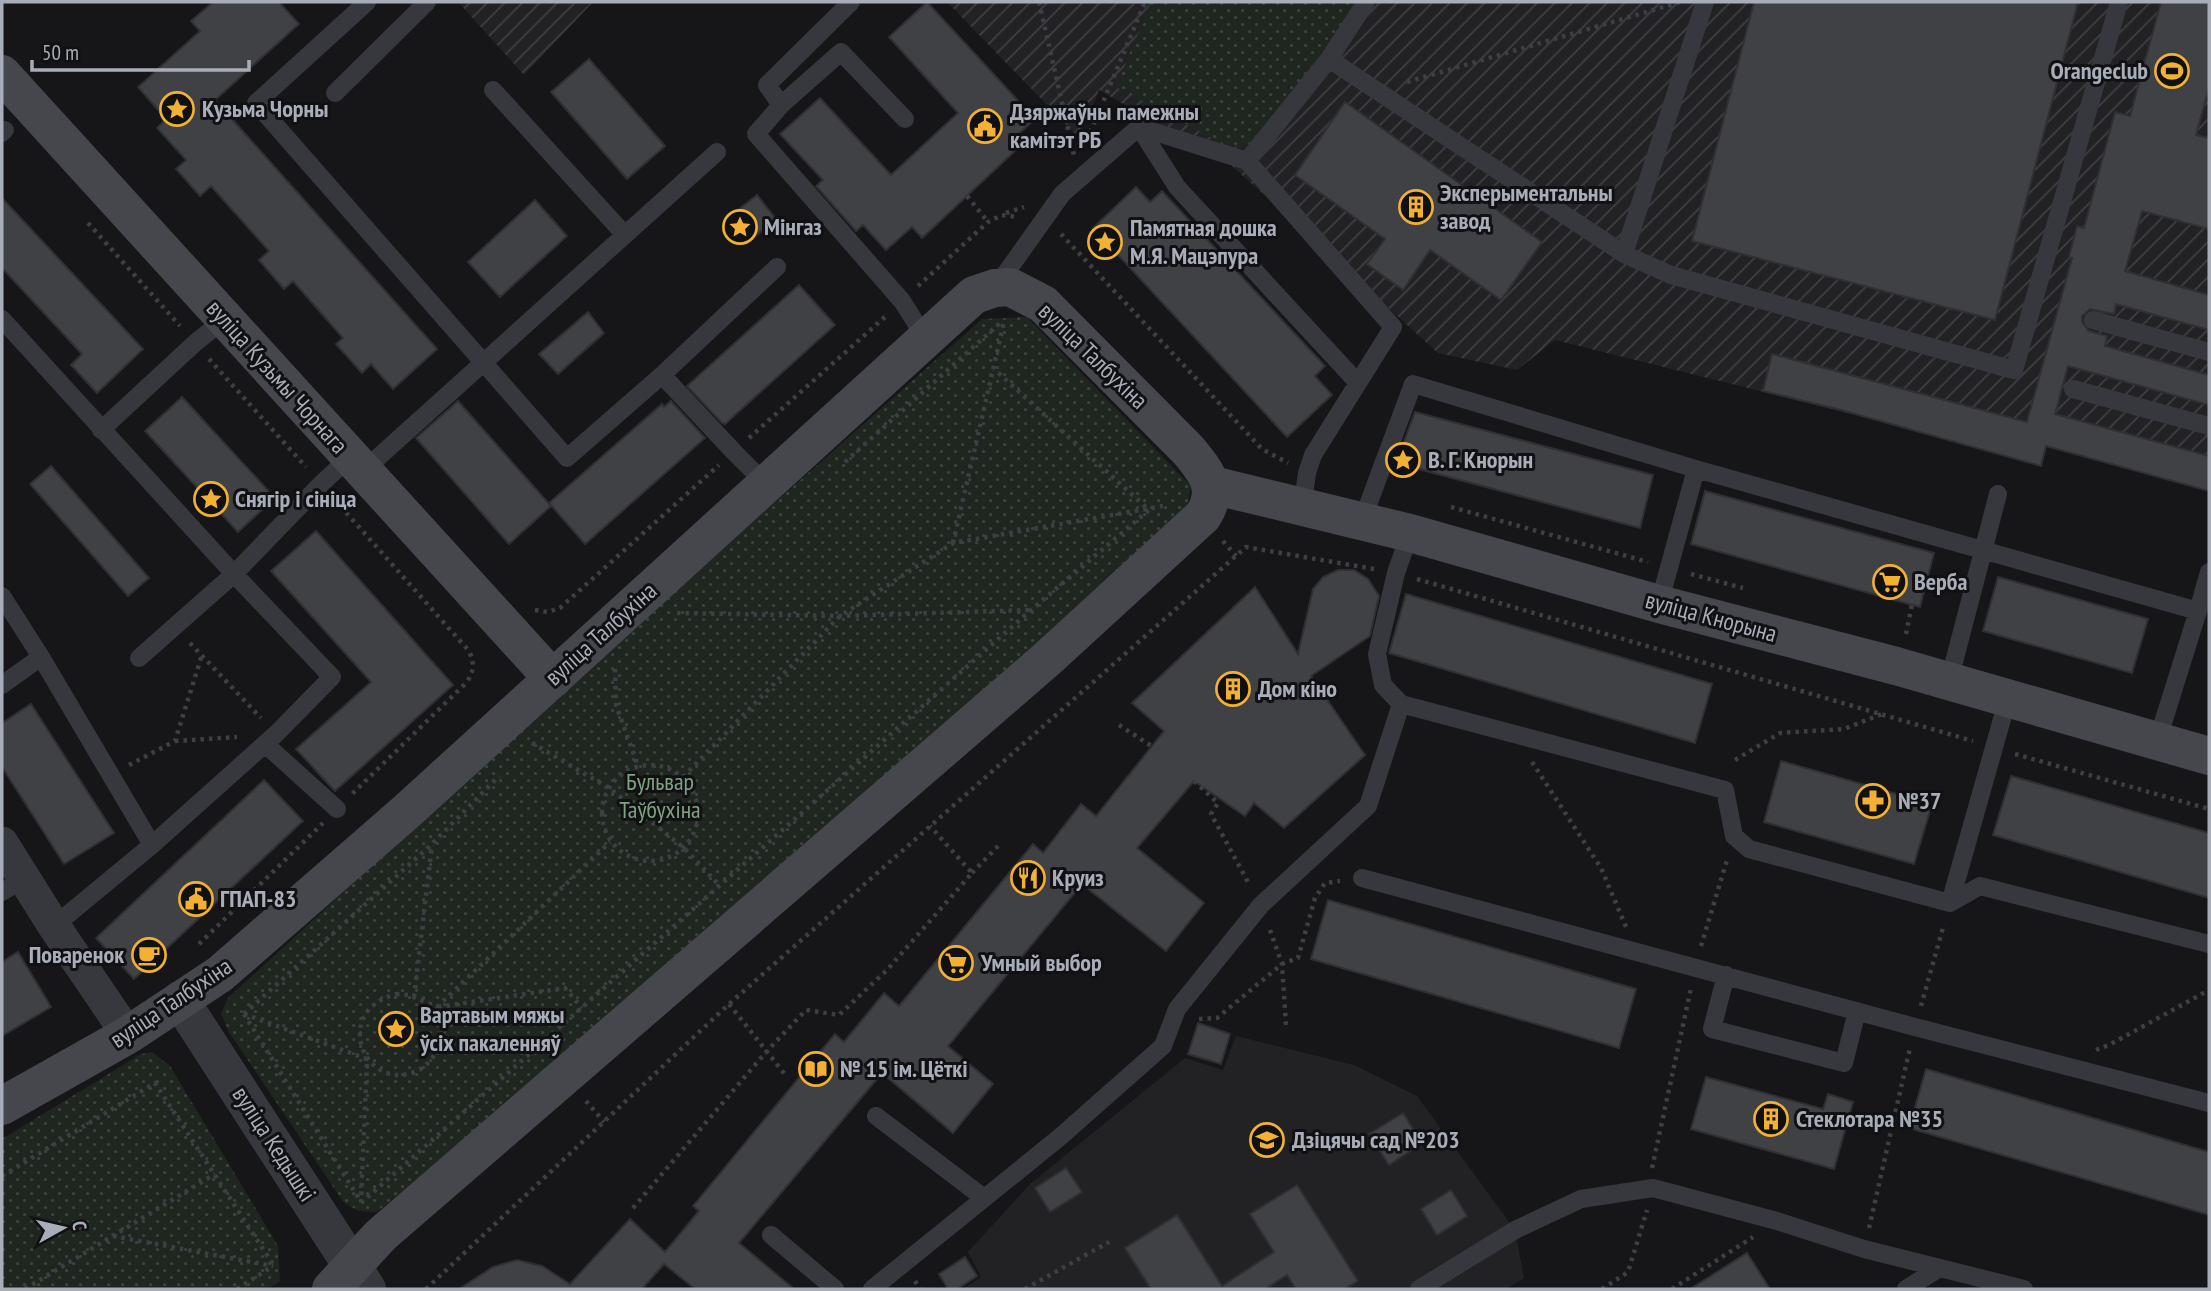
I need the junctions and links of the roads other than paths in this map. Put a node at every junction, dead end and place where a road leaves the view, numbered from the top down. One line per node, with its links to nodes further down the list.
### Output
1 (367, 2): 25 (lane)
2 (427, 2): 10 (lane)
3 (851, 2): 11 (lane)
4 (1366, 2): 7 (lane)
5 (1705, 2): 17 (lane)
6 (2119, 2): 17 (lane)
7 (1329, 59): 15 (lane); 17 (lane)
8 (2, 74): 21 (main road, вуліца Кузьмы Чорнага)
9 (493, 90): 16 (lane)
10 (335, 93)
11 (781, 105): 12 (lane); 23 (lane)
12 (905, 119)
13 (1139, 127): 15 (lane); 19 (lane); 27 (lane)
14 (717, 152): 16 (lane)
15 (1247, 161): 27 (lane)
16 (625, 235): 25 (lane)
17 (1624, 254)
18 (777, 267): 26 (lane)
19 (995, 288): 23 (main road, вуліца Талбухіна); 34 (main road, вуліца Талбухіна)
20 (2, 319): 30 (lane)
21 (225, 319): 30 (lane); 31 (main road, вуліца Кузьмы Чорнага)
22 (2093, 320): 24 (lane)
23 (926, 339): 33 (main road, вуліца Талбухіна)
24 (2209, 352)
25 (483, 362): 26 (lane); 31 (lane)
26 (662, 375): 33 (lane)
27 (1359, 383): 36 (lane)
28 (2073, 389): 29 (lane)
29 (2209, 426)
30 (101, 430): 41 (lane)
31 (356, 464): 41 (lane); 47 (main road, вуліца Кузьмы Чорнага)
32 (1696, 469): 37 (lane); 39 (lane); 43 (lane)
33 (766, 484): 47 (main road, вуліца Талбухіна)
34 (1212, 485): 36 (main road, вуліца Кнорына); 73 (main road)
35 (1998, 494): 39 (lane)
36 (1303, 508): 37 (main road, вуліца Кнорына)
37 (1362, 521): 38 (main road, вуліца Кнорына)
38 (1410, 533): 43 (main road, вуліца Кнорына); 51 (lane)
39 (1982, 549): 44 (lane); 48 (lane)
40 (2209, 572): 44 (lane)
41 (234, 575): 46 (lane); 52 (lane)
42 (2, 596): 45 (lane)
43 (1659, 604): 48 (main road, вуліца Кнорына)
44 (2198, 611): 53 (lane)
45 (41, 657): 49 (lane); 57 (lane)
46 (139, 658)
47 (553, 679): 64 (main road, вуліца Талбухіна)
48 (1949, 681): 50 (main road, вуліца Кнорына)
49 (2, 685)
50 (2008, 698): 53 (main road, вуліца Кнорына); 60 (lane)
51 (1401, 704): 60 (lane); 70 (lane)
52 (270, 739): 55 (lane); 57 (lane)
53 (2157, 742): 54 (main road, вуліца Кнорына)
54 (2209, 756)
55 (337, 809)
56 (2, 843): 59 (street)
57 (152, 845): 61 (lane)
58 (1362, 878): 63 (lane)
59 (13, 885): 61 (street)
60 (1950, 903): 62 (lane)
61 (54, 926): 66 (street)
62 (2209, 944)
63 (1726, 975): 65 (lane); 65 (lane)
64 (180, 1000): 66 (main road, вуліца Талбухіна); 73 (street, вуліца Кедышкі)
65 (1857, 1011): 67 (lane)
66 (128, 1035): 68 (main road, вуліца Талбухіна)
67 (2209, 1103)
68 (2, 1106)
69 (876, 1116): 70 (lane)
70 (984, 1198): 75 (lane)
71 (771, 1235): 74 (lane)
72 (1938, 1269): 76 (lane); 77 (lane); 78 (lane)
73 (350, 1282)
74 (835, 1289)
75 (872, 1289)
76 (1419, 1289)
77 (1906, 1289)
78 (2024, 1289)

